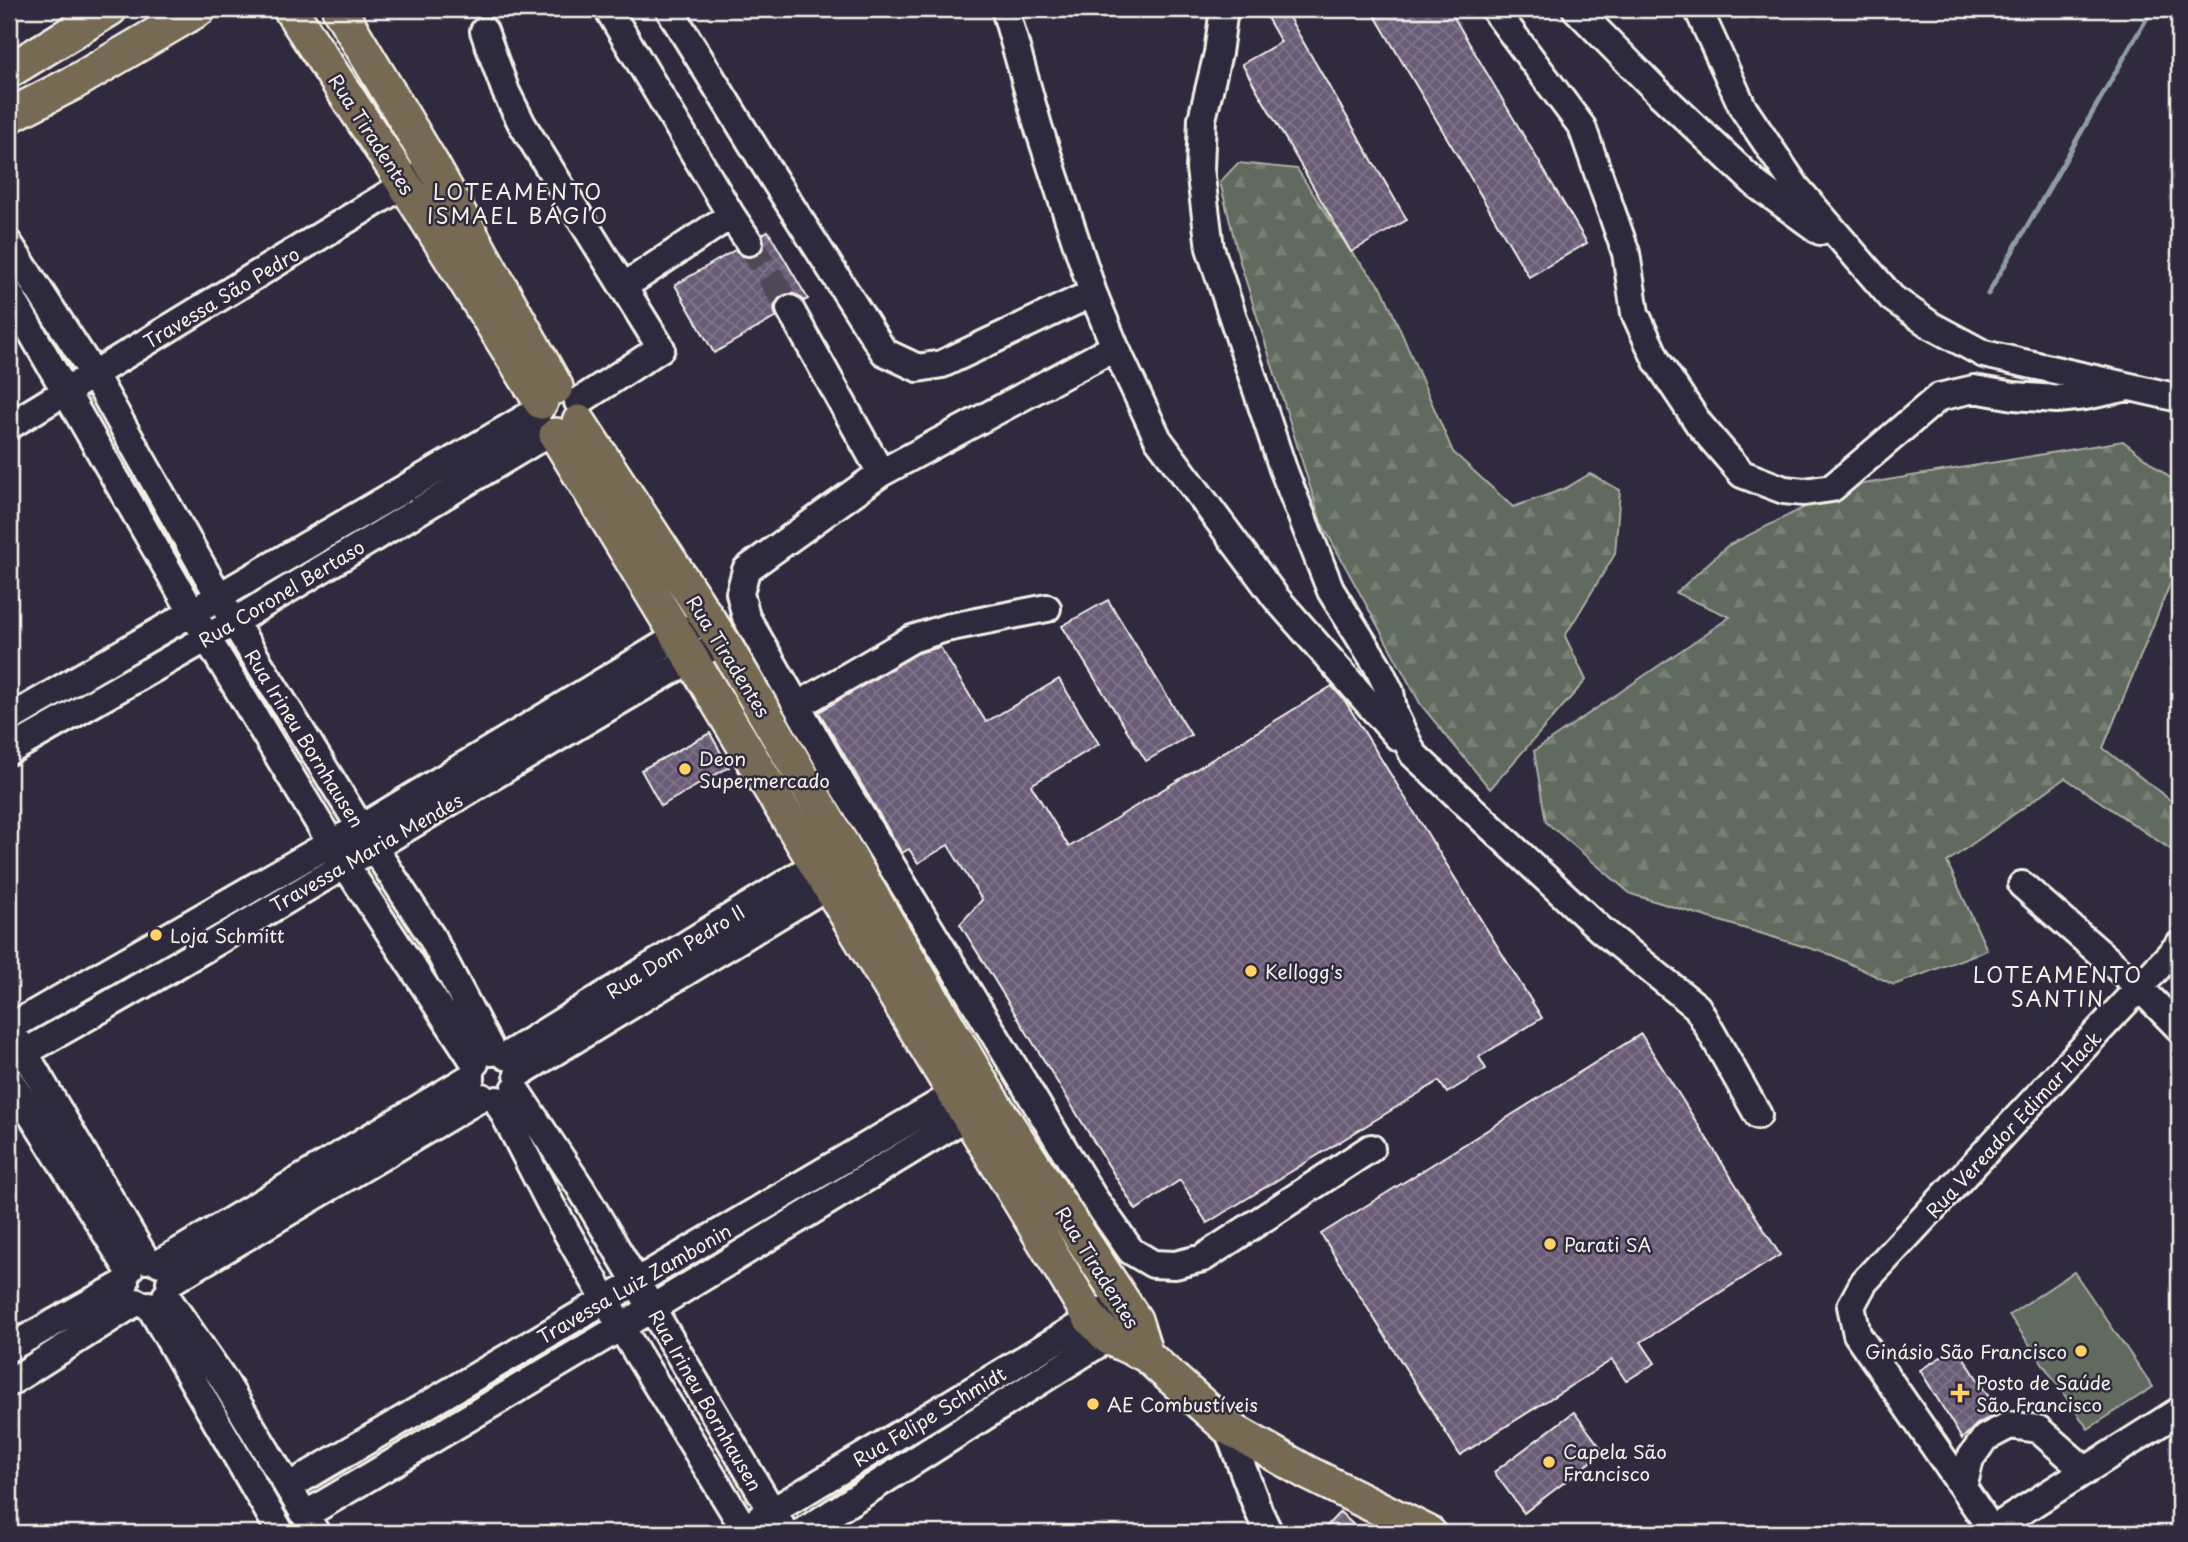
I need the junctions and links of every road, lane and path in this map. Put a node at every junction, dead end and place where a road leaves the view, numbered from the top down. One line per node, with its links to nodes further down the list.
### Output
1 (110, 9): 14 (main road)
2 (198, 9): 15 (main road)
3 (290, 9): 13 (main road, Rua Tiradentes)
4 (608, 9): 18 (street)
5 (669, 9): 24 (street)
6 (1005, 9): 24 (street)
7 (1224, 9): 47 (street)
8 (1494, 9): 28 (street)
9 (1576, 9): 21 (street)
10 (1698, 9): 21 (street)
11 (341, 13): 13 (main road); 16 (main road, Rua Tiradentes)
12 (484, 32): 22 (street)
13 (311, 41): 17 (main road, Rua Tiradentes)
14 (9, 71)
15 (9, 116)
16 (433, 166): 17 (street, Travessa São Pedro); 31 (main road, Rua Tiradentes)
17 (405, 185): 27 (street, Travessa São Pedro); 31 (main road, Rua Tiradentes)
18 (731, 215): 19 (street); 22 (street)
19 (749, 242)
20 (9, 244): 27 (street, Rua Irineu Bornhausen)
21 (1853, 255): 28 (street)
22 (623, 287): 31 (street, Rua Coronel Bertaso)
23 (9, 293): 29 (street, Rua Irineu Bornhausen)
24 (1093, 293): 26 (street)
25 (790, 309): 33 (street)
26 (1115, 346): 33 (street); 47 (street)
27 (94, 375): 29 (street, Travessa São Pedro); 34 (street, Rua Irineu Bornhausen)
28 (2129, 387): 30 (street)
29 (65, 392): 32 (street, Travessa São Pedro); 36 (street, Rua Irineu Bornhausen)
30 (2179, 398)
31 (557, 413): 35 (street, Rua Coronel Bertaso); 41 (main road, Rua Tiradentes); 43 (main road, Rua Tiradentes)
32 (9, 426)
33 (881, 473): 44 (street)
34 (166, 502): 36 (street); 37 (street, Rua Irineu Bornhausen)
35 (385, 515): 37 (street, Rua Coronel Bertaso); 40 (street, Rua Coronel Bertaso)
36 (139, 519): 39 (street, Rua Irineu Bornhausen)
37 (219, 597): 39 (street, Rua Coronel Bertaso); 40 (street, Rua Irineu Bornhausen)
38 (1047, 608): 44 (street)
39 (193, 613): 42 (street, Rua Irineu Bornhausen); 45 (street, Rua Coronel Bertaso)
40 (233, 621): 42 (street, Rua Coronel Bertaso); 48 (street, Rua Irineu Bornhausen)
41 (715, 631): 43 (street, Travessa Maria Mendes); 50 (main road, Rua Tiradentes)
42 (207, 638): 46 (street, Rua Coronel Bertaso); 49 (street, Rua Irineu Bornhausen)
43 (686, 647): 48 (street, Travessa Maria Mendes); 50 (main road, Rua Tiradentes)
44 (797, 706): 63 (street)
45 (9, 719)
46 (12, 740)
47 (1413, 754): 62 (street)
48 (368, 838): 49 (street, Travessa Maria Mendes); 52 (street, Rua Irineu Bornhausen)
49 (339, 853): 54 (street, Rua Irineu Bornhausen); 56 (street, Travessa Maria Mendes); 58 (street, Travessa Maria Mendes)
50 (836, 866): 59 (street, Rua Dom Pedro II); 61 (main road, Rua Tiradentes)
51 (2022, 885): 55 (street)
52 (431, 936): 54 (street); 59 (street, Rua Irineu Bornhausen)
53 (2179, 945): 55 (street, Rua Vereador Edimar Hack)
54 (402, 954): 59 (street, Rua Irineu Bornhausen)
55 (2139, 987): 57 (street); 86 (street, Rua Vereador Edimar Hack)
56 (9, 1027): 58 (street)
57 (2179, 1028)
58 (17, 1056): 68 (street)
59 (495, 1076): 66 (street, Rua Irineu Bornhausen); 67 (street, Rua Irineu Bornhausen); 68 (street, Rua Dom Pedro II)
60 (9, 1079): 68 (street)
61 (974, 1097): 64 (street, Travessa Luiz Zambonin); 65 (street, Travessa Luiz Zambonin); 72 (main road, Rua Tiradentes)
62 (1758, 1115)
63 (1371, 1147)
64 (842, 1159): 65 (street); 69 (street, Travessa Luiz Zambonin)
65 (855, 1184): 71 (street, Travessa Luiz Zambonin)
66 (580, 1187): 67 (street); 69 (street, Rua Irineu Bornhausen)
67 (551, 1205): 70 (street, Rua Irineu Bornhausen)
68 (148, 1283): 74 (street, Rua Dom Pedro II); 75 (street, Rua Dom Pedro II); 85 (street); 91 (street)
69 (637, 1283): 70 (street, Travessa Luiz Zambonin); 71 (street, Rua Irineu Bornhausen)
70 (607, 1299): 73 (street, Rua Irineu Bornhausen); 78 (street, Travessa Luiz Zambonin)
71 (652, 1308): 73 (street, Travessa Luiz Zambonin); 76 (street, Rua Irineu Bornhausen)
72 (1114, 1319): 80 (main road, Rua Tiradentes); 82 (street, Rua Felipe Schmidt); 84 (street, Rua Felipe Schmidt)
73 (621, 1327): 77 (street, Rua Irineu Bornhausen); 81 (street, Travessa Luiz Zambonin)
74 (9, 1348)
75 (9, 1383)
76 (702, 1392): 77 (street); 87 (street, Rua Irineu Bornhausen)
77 (672, 1410): 89 (street, Rua Irineu Bornhausen)
78 (412, 1414): 81 (street); 85 (street, Travessa Luiz Zambonin)
79 (2177, 1418): 83 (street)
80 (1227, 1427): 93 (street); 94 (main road)
81 (430, 1441): 88 (street, Travessa Luiz Zambonin)
82 (866, 1453): 84 (street); 87 (street, Rua Felipe Schmidt)
83 (2086, 1471): 86 (street); 90 (street)
84 (884, 1480): 92 (street, Rua Felipe Schmidt)
85 (288, 1487): 88 (street)
86 (1963, 1488): 90 (street)
87 (778, 1523): 89 (street, Rua Felipe Schmidt)
88 (311, 1524)
89 (743, 1532)
90 (1989, 1532)
91 (281, 1533)
92 (801, 1533)
93 (1269, 1533)
94 (1429, 1533)

